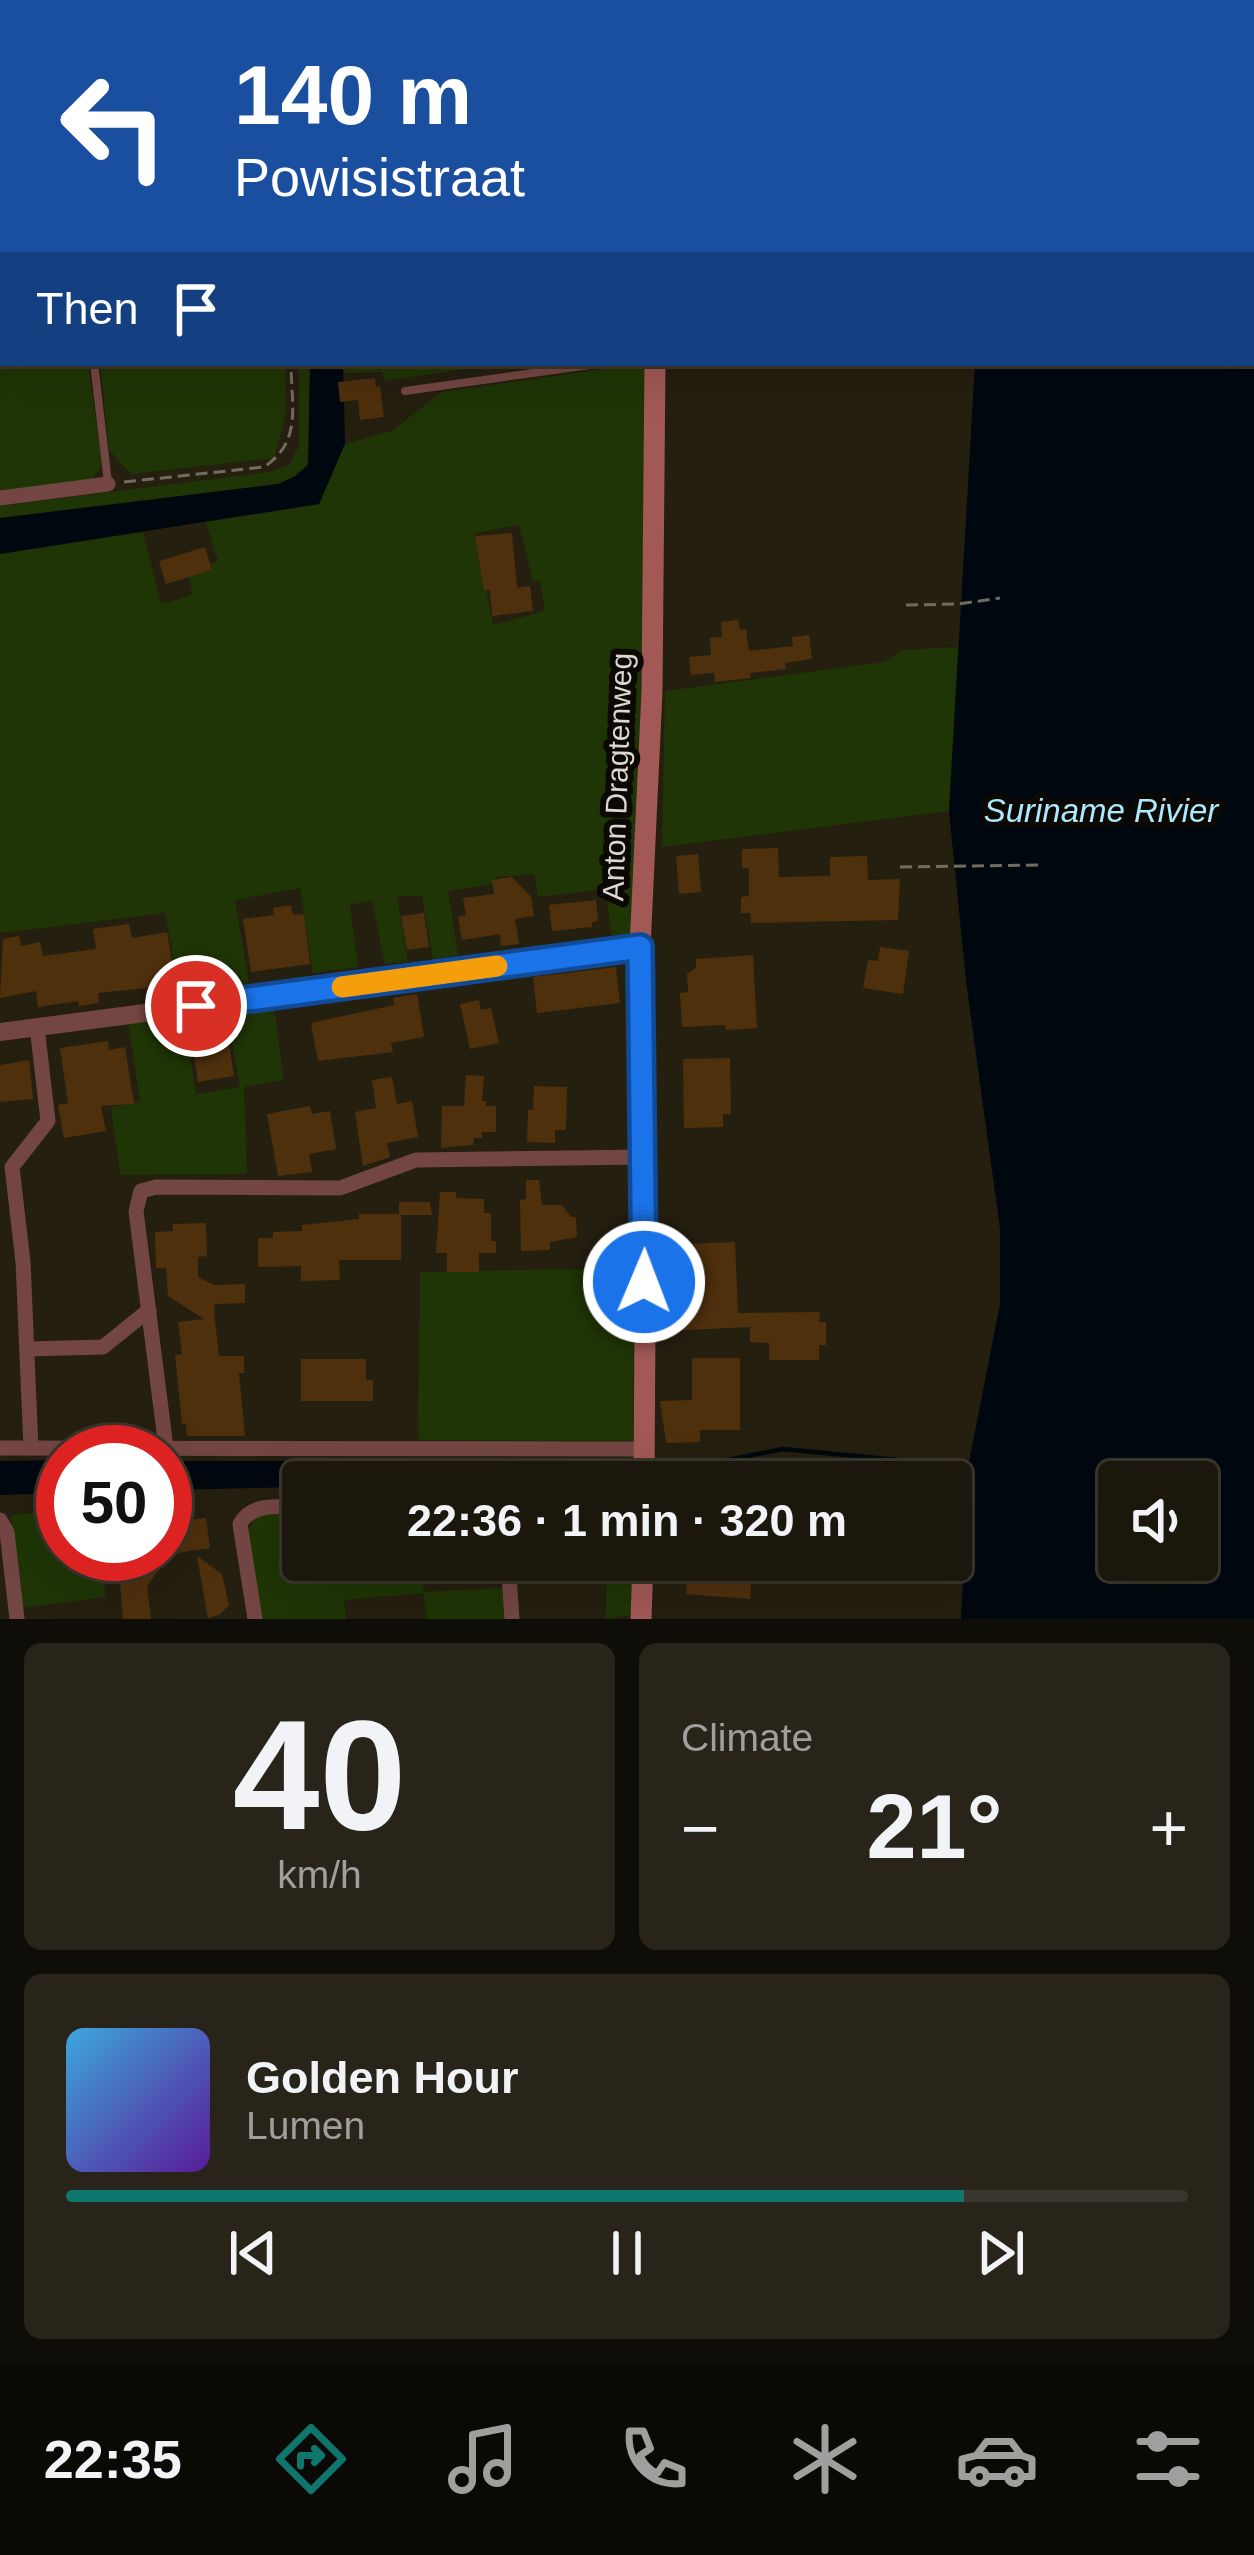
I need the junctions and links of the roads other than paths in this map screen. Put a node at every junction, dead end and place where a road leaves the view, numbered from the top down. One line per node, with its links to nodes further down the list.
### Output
1 (94, 366): 5 (lane)
2 (583, 366): 4 (lane)
3 (655, 366): 7 (main road, Anton Dragtenweg)
4 (405, 391)
5 (108, 484): 6 (street)
6 (0, 498)
7 (640, 947): 8 (street); 10 (main road, Anton Dragtenweg)
8 (37, 1027): 9 (street); 12 (street)
9 (0, 1032)
10 (646, 1157): 11 (street); 18 (main road, Anton Dragtenweg)
11 (148, 1310): 12 (street); 13 (street)
12 (27, 1348): 15 (street)
13 (163, 1425)
14 (0, 1448): 15 (street)
15 (31, 1448): 16 (street)
16 (36, 1448)
17 (192, 1448): 18 (street)
18 (643, 1449): 19 (main road, Anton Dragtenweg)
19 (643, 1461)
20 (282, 1507): 25 (street)
21 (0, 1520): 24 (street)
22 (509, 1581): 26 (street)
23 (642, 1581): 27 (main road)
24 (16, 1619)
25 (255, 1619)
26 (512, 1619)
27 (641, 1619)

